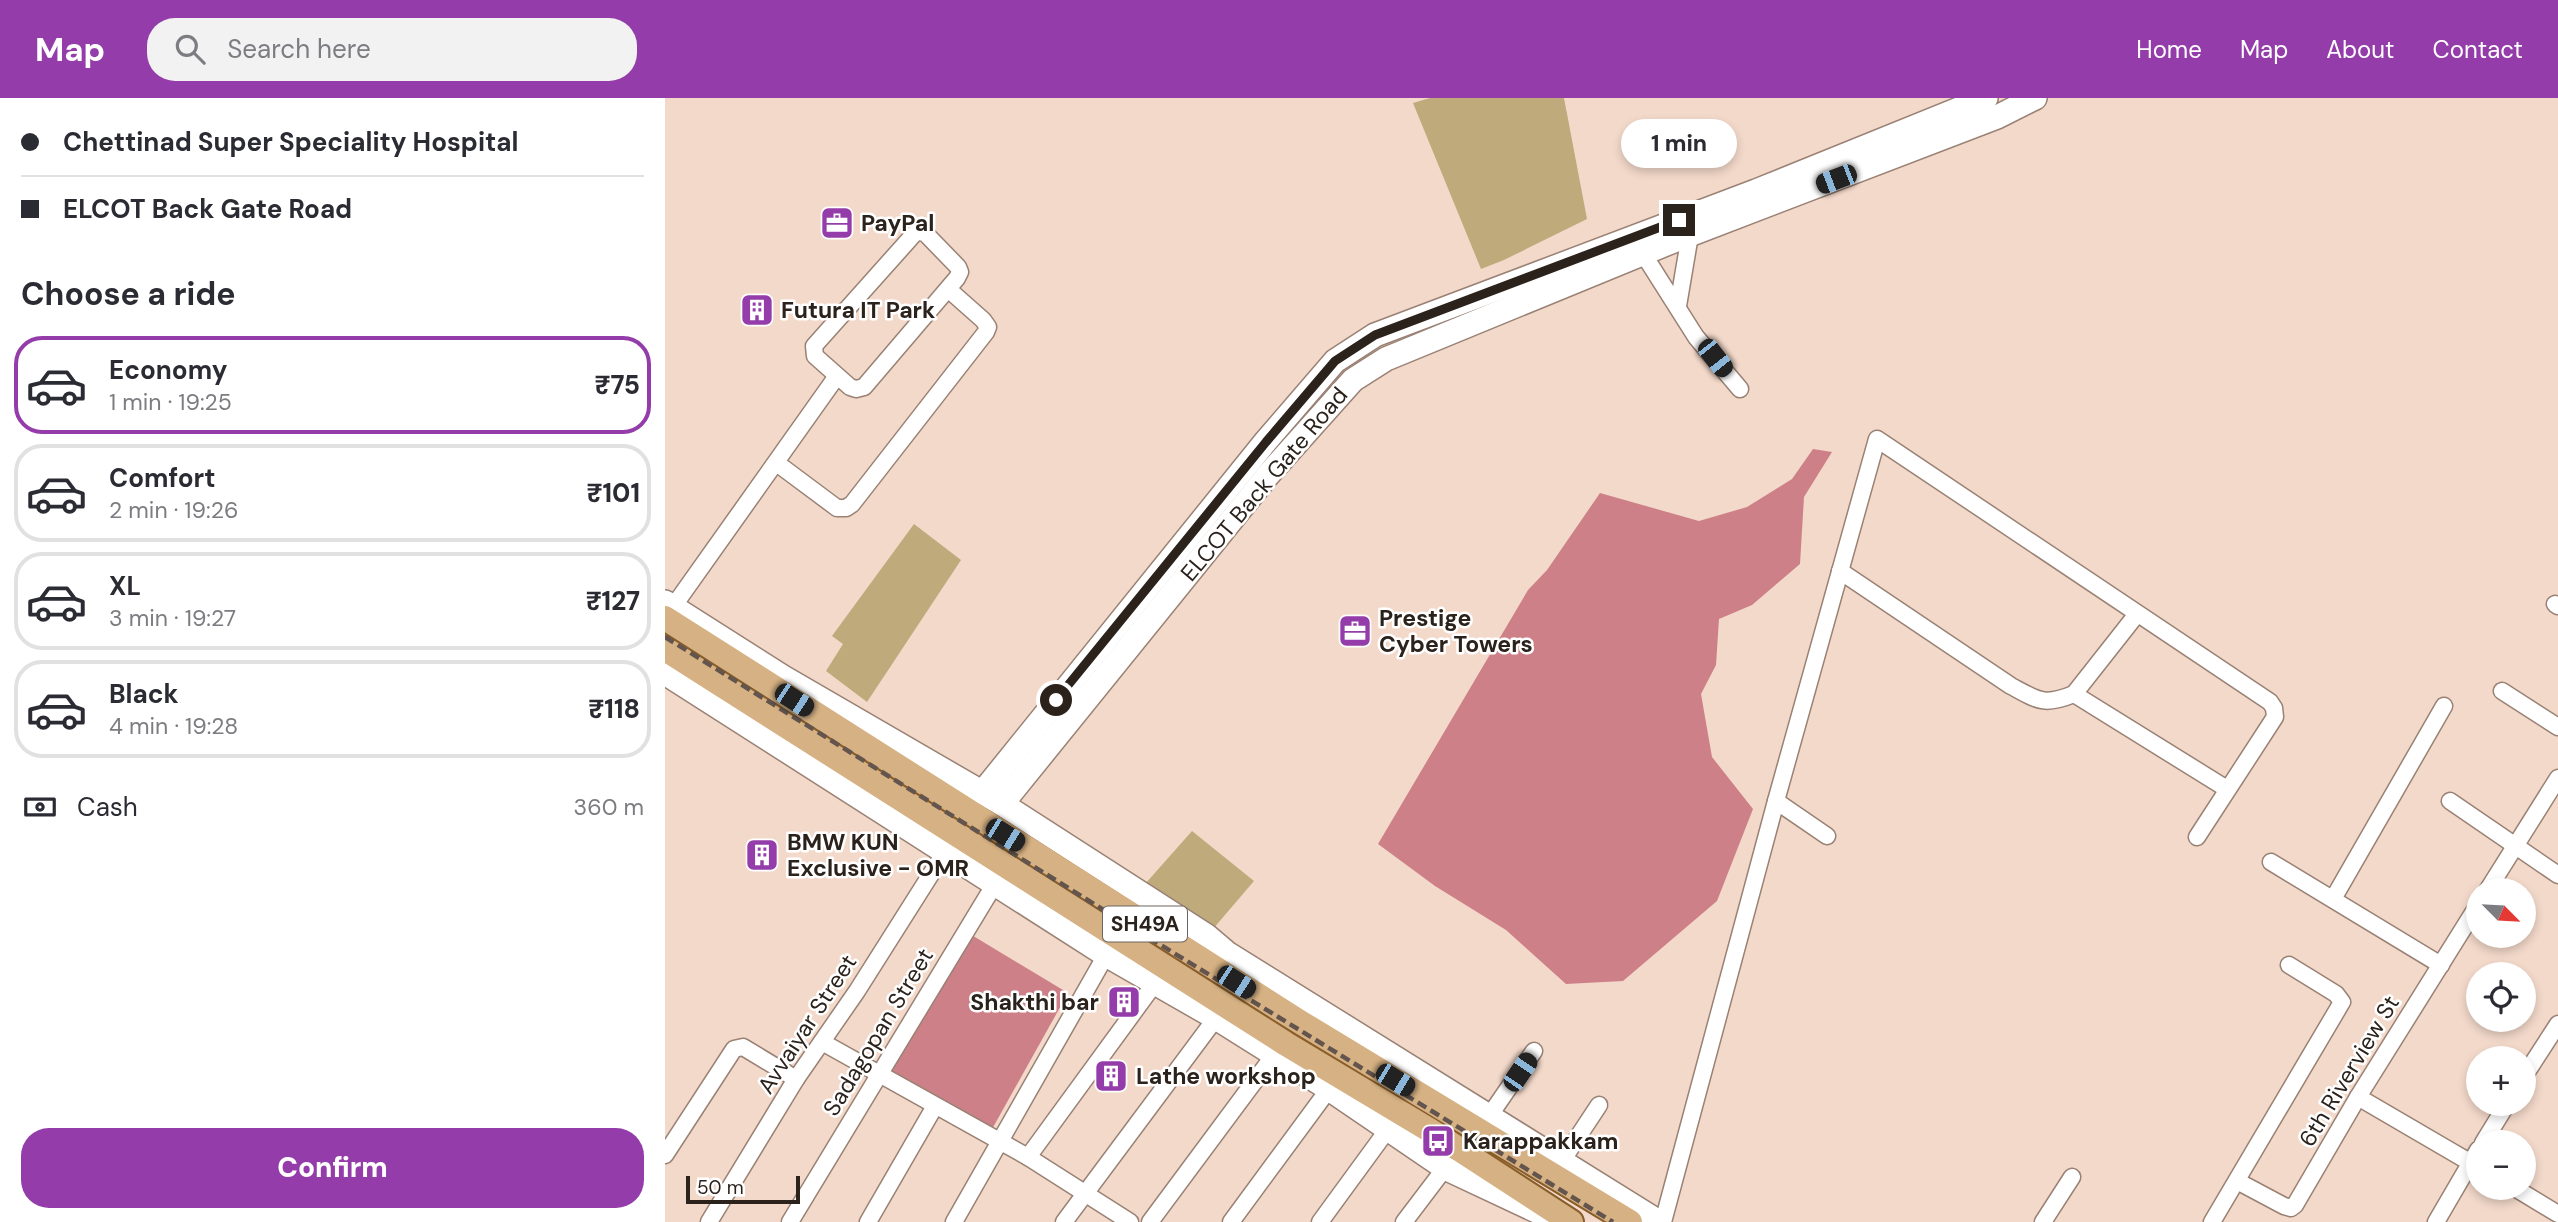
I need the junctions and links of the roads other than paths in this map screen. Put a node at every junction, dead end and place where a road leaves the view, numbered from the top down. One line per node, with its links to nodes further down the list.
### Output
1 (1986, 98): 6 (street, ELCOT Back Gate Road)
2 (2035, 98): 3 (street, ELCOT Back Gate Road)
3 (1690, 235): 4 (street, ELCOT Back Gate Road); 7 (street)
4 (1644, 255): 6 (street, ELCOT Back Gate Road); 7 (street)
5 (948, 289): 8 (street); 8 (street); 10 (street)
6 (1501, 301): 22 (street, ELCOT Back Gate Road)
7 (1678, 306): 9 (street)
8 (840, 379): 10 (street); 12 (street)
9 (1740, 389)
10 (782, 467): 12 (street)
11 (1840, 571): 13 (street); 17 (street); 23 (street)
12 (671, 609): 22 (street); 41 (main road, SH49A)
13 (2137, 614): 17 (street); 21 (street)
14 (665, 649): 30 (main road, SH49A)
15 (665, 673): 28 (street)
16 (2502, 691): 19 (street)
17 (2074, 694): 21 (street)
18 (2444, 706): 33 (street)
19 (2558, 727)
20 (2558, 778): 27 (street)
21 (2227, 789): 26 (street)
22 (992, 799): 41 (street)
23 (1776, 801): 25 (street); 79 (street)
24 (2450, 801): 27 (street)
25 (1827, 836)
26 (2197, 837)
27 (2515, 845): 31 (street); 32 (street)
28 (945, 852): 30 (street); 42 (street, Avvaiyar Street)
29 (2271, 862): 33 (street)
30 (1000, 874): 35 (street); 43 (main road, SH49A); 46 (street, Sadagopan Street)
31 (2558, 875)
32 (2495, 878)
33 (2333, 899): 37 (street)
34 (2466, 924): 37 (street, 6th Riverview St)
35 (1106, 955): 38 (street); 54 (street)
36 (2289, 965): 62 (street)
37 (2441, 965): 49 (street, 6th Riverview St)
38 (1156, 983): 39 (street); 57 (street)
39 (1216, 1018): 43 (street); 63 (street)
40 (2558, 1024): 45 (street)
41 (1330, 1028): 52 (street); 78 (main road, SH49A)
42 (822, 1042): 46 (street); 47 (street, Avvaiyar Street)
43 (1279, 1049): 48 (street); 72 (street); 77 (main road, SH49A)
44 (1534, 1051): 52 (street)
45 (2536, 1058)
46 (879, 1075): 51 (street); 67 (street, Sadagopan Street)
47 (796, 1079): 55 (street); 66 (street, Avvaiyar Street)
48 (1328, 1089): 53 (street); 73 (street)
49 (2358, 1097): 56 (street); 62 (street, 6th Riverview St)
50 (1599, 1105): 58 (street)
51 (935, 1107): 54 (street); 68 (street)
52 (1490, 1115): 58 (street)
53 (1388, 1129): 59 (street); 74 (street)
54 (1000, 1143): 57 (street); 69 (street)
55 (665, 1155)
56 (2466, 1155)
57 (1028, 1157): 63 (street)
58 (1562, 1161): 79 (street)
59 (1445, 1168): 75 (street); 76 (street)
60 (2466, 1174): 82 (street)
61 (2072, 1177): 80 (street)
62 (2237, 1181): 81 (street)
63 (1086, 1195): 70 (street); 71 (street)
64 (2535, 1200): 65 (street)
65 (2558, 1214)
66 (709, 1222)
67 (790, 1222)
68 (868, 1222)
69 (954, 1222)
70 (1064, 1222)
71 (1130, 1222)
72 (1150, 1222)
73 (1231, 1222)
74 (1320, 1222)
75 (1404, 1222)
76 (1559, 1222)
77 (1571, 1222)
78 (1630, 1222)
79 (1661, 1222)
80 (2043, 1222)
81 (2212, 1222)
82 (2435, 1222)

